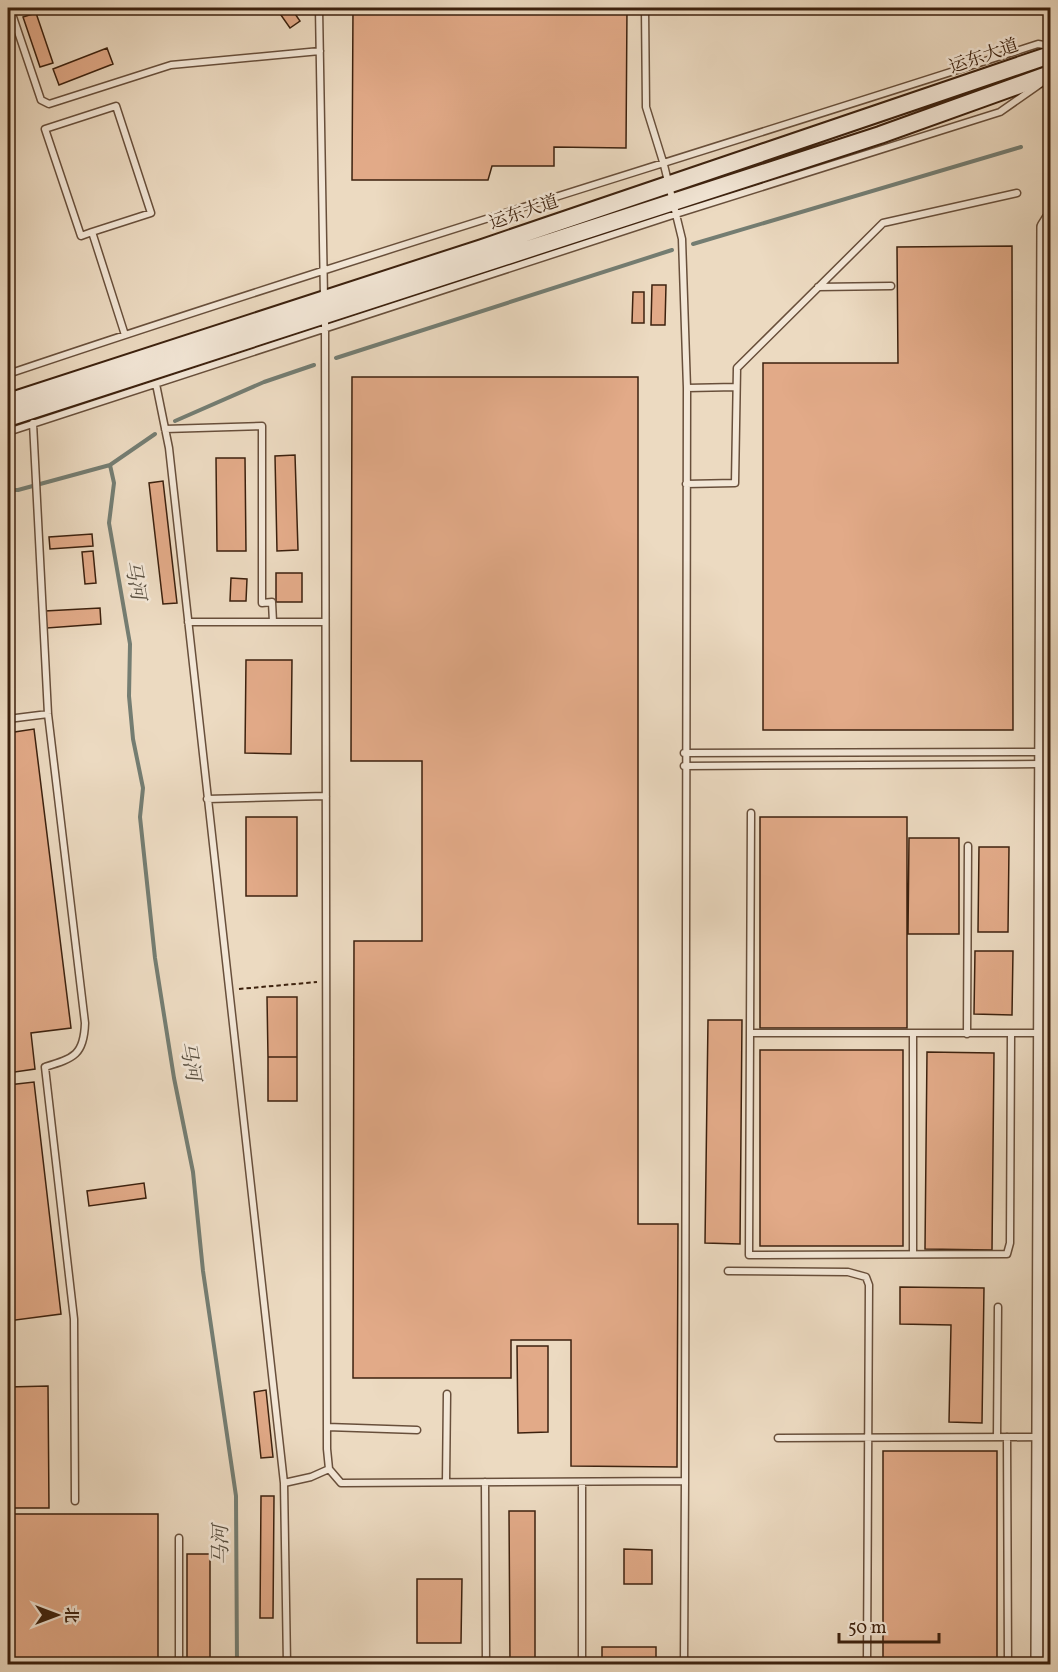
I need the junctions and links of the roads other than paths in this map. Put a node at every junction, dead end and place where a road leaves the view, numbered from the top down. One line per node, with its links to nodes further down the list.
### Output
1 (10, 8): 5 (lane)
2 (319, 8): 5 (lane)
3 (645, 8): 8 (lane)
4 (1050, 46): 8 (lane)
5 (320, 51): 14 (lane)
6 (1050, 55): 9 (main road, 运东大道)
7 (1050, 75): 11 (main road, 运东大道)
8 (664, 165): 9 (lane); 14 (lane)
9 (669, 185): 11 (lane); 17 (main road, 运东大道)
10 (1017, 193): 16 (lane)
11 (675, 208): 17 (main road, 运东大道); 22 (lane)
12 (1050, 219): 35 (street)
13 (92, 232): 13 (lane); 18 (lane)
14 (324, 269): 17 (lane); 18 (lane)
15 (891, 286): 16 (lane)
16 (818, 287): 21 (lane)
17 (325, 314): 20 (lane); 23 (main road, 运东大道); 24 (main road, 运东大道); 31 (lane)
18 (125, 335): 19 (lane)
19 (8, 374)
20 (156, 384): 25 (lane); 26 (lane)
21 (736, 387): 22 (lane); 28 (lane)
22 (687, 388): 28 (lane)
23 (8, 402)
24 (8, 418)
25 (33, 423): 27 (lane); 32 (lane)
26 (165, 429): 29 (lane); 30 (lane)
27 (8, 432)
28 (686, 484): 34 (lane)
29 (188, 622): 30 (lane); 38 (lane)
30 (273, 622): 31 (lane)
31 (325, 622): 37 (lane)
32 (48, 714): 33 (lane); 63 (lane)
33 (8, 720)
34 (684, 753): 35 (lane); 36 (lane)
35 (1047, 758): 36 (lane); 43 (street)
36 (684, 766): 58 (lane)
37 (326, 795): 38 (lane); 50 (lane)
38 (207, 799): 62 (lane)
39 (751, 813): 41 (lane)
40 (968, 846): 44 (lane)
41 (750, 1033): 42 (lane); 46 (lane)
42 (913, 1033): 44 (lane); 46 (lane)
43 (1046, 1033): 45 (lane); 55 (street)
44 (967, 1034): 45 (lane)
45 (1011, 1034): 46 (lane)
46 (913, 1254)
47 (728, 1271): 52 (lane)
48 (998, 1307): 53 (lane)
49 (447, 1394): 59 (lane)
50 (327, 1427): 51 (lane); 57 (lane)
51 (417, 1430)
52 (868, 1437): 53 (lane); 56 (lane); 70 (lane)
53 (997, 1437): 54 (lane)
54 (1007, 1437): 55 (lane); 71 (lane)
55 (1045, 1437): 72 (street)
56 (778, 1438)
57 (329, 1469): 59 (lane); 62 (lane)
58 (685, 1481): 61 (lane); 69 (lane)
59 (446, 1482): 60 (lane)
60 (485, 1482): 61 (lane); 67 (lane)
61 (582, 1482): 68 (lane)
62 (284, 1483): 66 (lane)
63 (75, 1501)
64 (179, 1538): 65 (lane)
65 (179, 1665)
66 (287, 1665)
67 (486, 1665)
68 (582, 1665)
69 (684, 1665)
70 (867, 1665)
71 (1008, 1665)
72 (1039, 1665)

